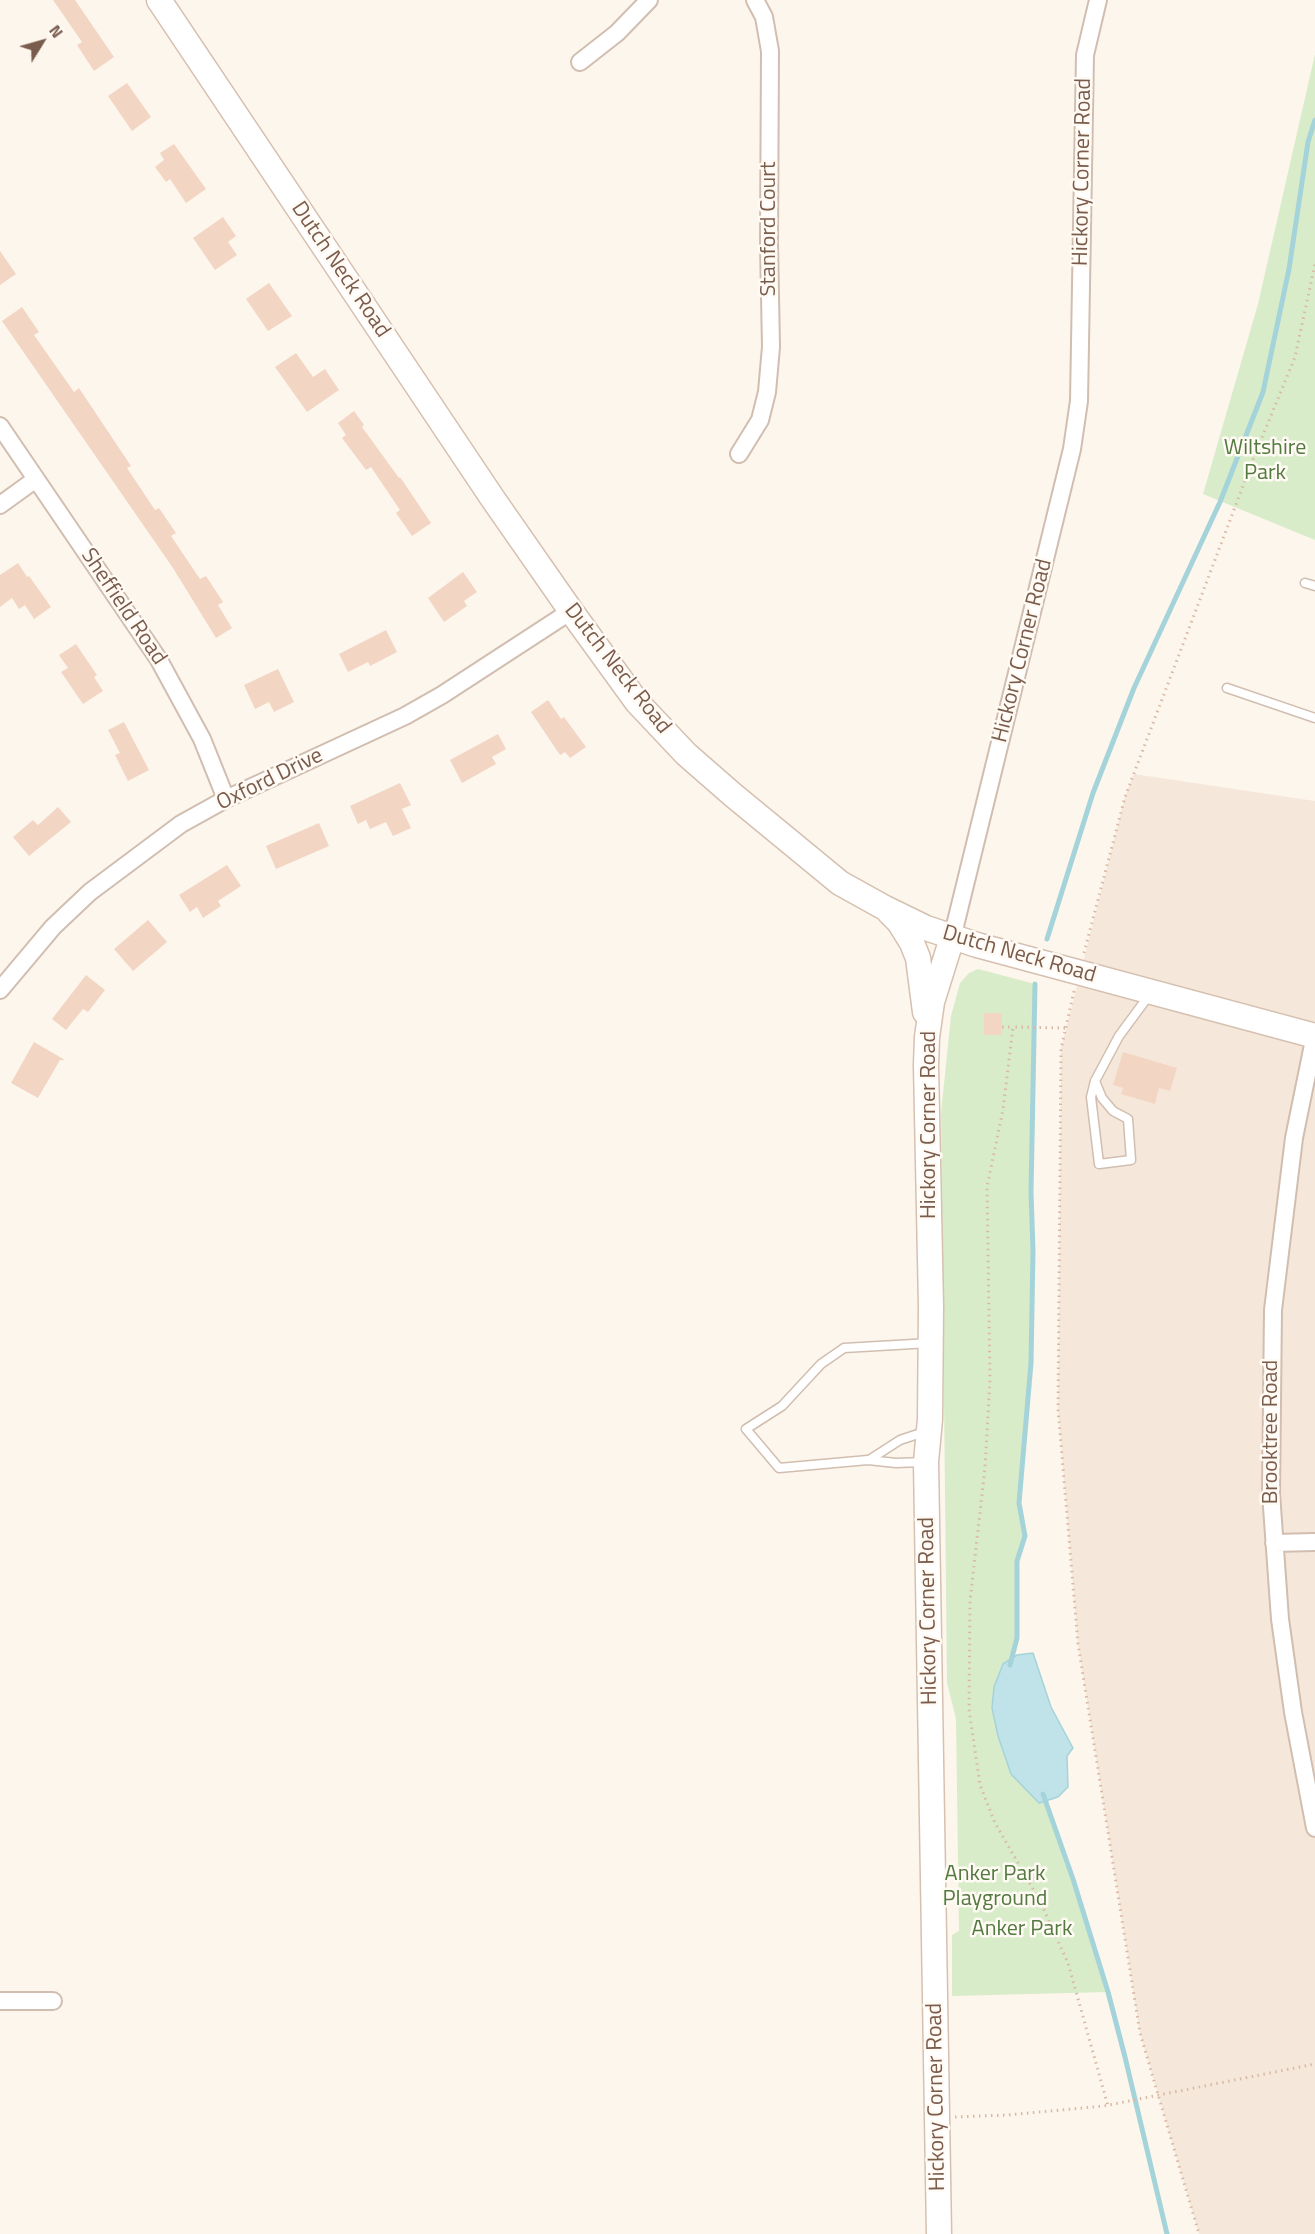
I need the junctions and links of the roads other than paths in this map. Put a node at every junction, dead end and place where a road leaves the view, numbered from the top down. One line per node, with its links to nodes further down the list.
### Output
1 (159, 0): 12 (street, Dutch Neck Road)
2 (649, 0): 5 (street)
3 (755, 0): 7 (street, Stanford Court)
4 (1098, 0): 17 (street, Hickory Corner Road)
5 (580, 62)
6 (0, 426): 8 (street, Sheffield Road)
7 (739, 454)
8 (36, 479): 9 (street); 15 (street, Sheffield Road)
9 (0, 504)
10 (1305, 583): 11 (lane)
11 (1315, 586)
12 (571, 611): 15 (street, Oxford Drive); 16 (street, Dutch Neck Road)
13 (1227, 688): 14 (lane)
14 (1315, 718)
15 (226, 799): 18 (street, Oxford Drive)
16 (885, 908): 17 (street, Dutch Neck Road); 21 (street)
17 (952, 938): 19 (street, Dutch Neck Road); 21 (street, Hickory Corner Road)
18 (0, 990)
19 (1152, 992): 20 (street, Dutch Neck Road); 22 (lane)
20 (1315, 1036): 28 (street, Brooktree Road)
21 (927, 1037): 23 (street, Hickory Corner Road)
22 (1095, 1081): 22 (lane)
23 (931, 1343): 24 (street, Hickory Corner Road); 25 (lane)
24 (929, 1430): 25 (lane); 26 (street, Hickory Corner Road)
25 (868, 1460): 26 (lane)
26 (926, 1462): 32 (street, Hickory Corner Road)
27 (1315, 1542): 28 (street)
28 (1274, 1543): 29 (street, Brooktree Road)
29 (1315, 1828)
30 (0, 2001): 31 (street)
31 (53, 2001)
32 (939, 2234)

